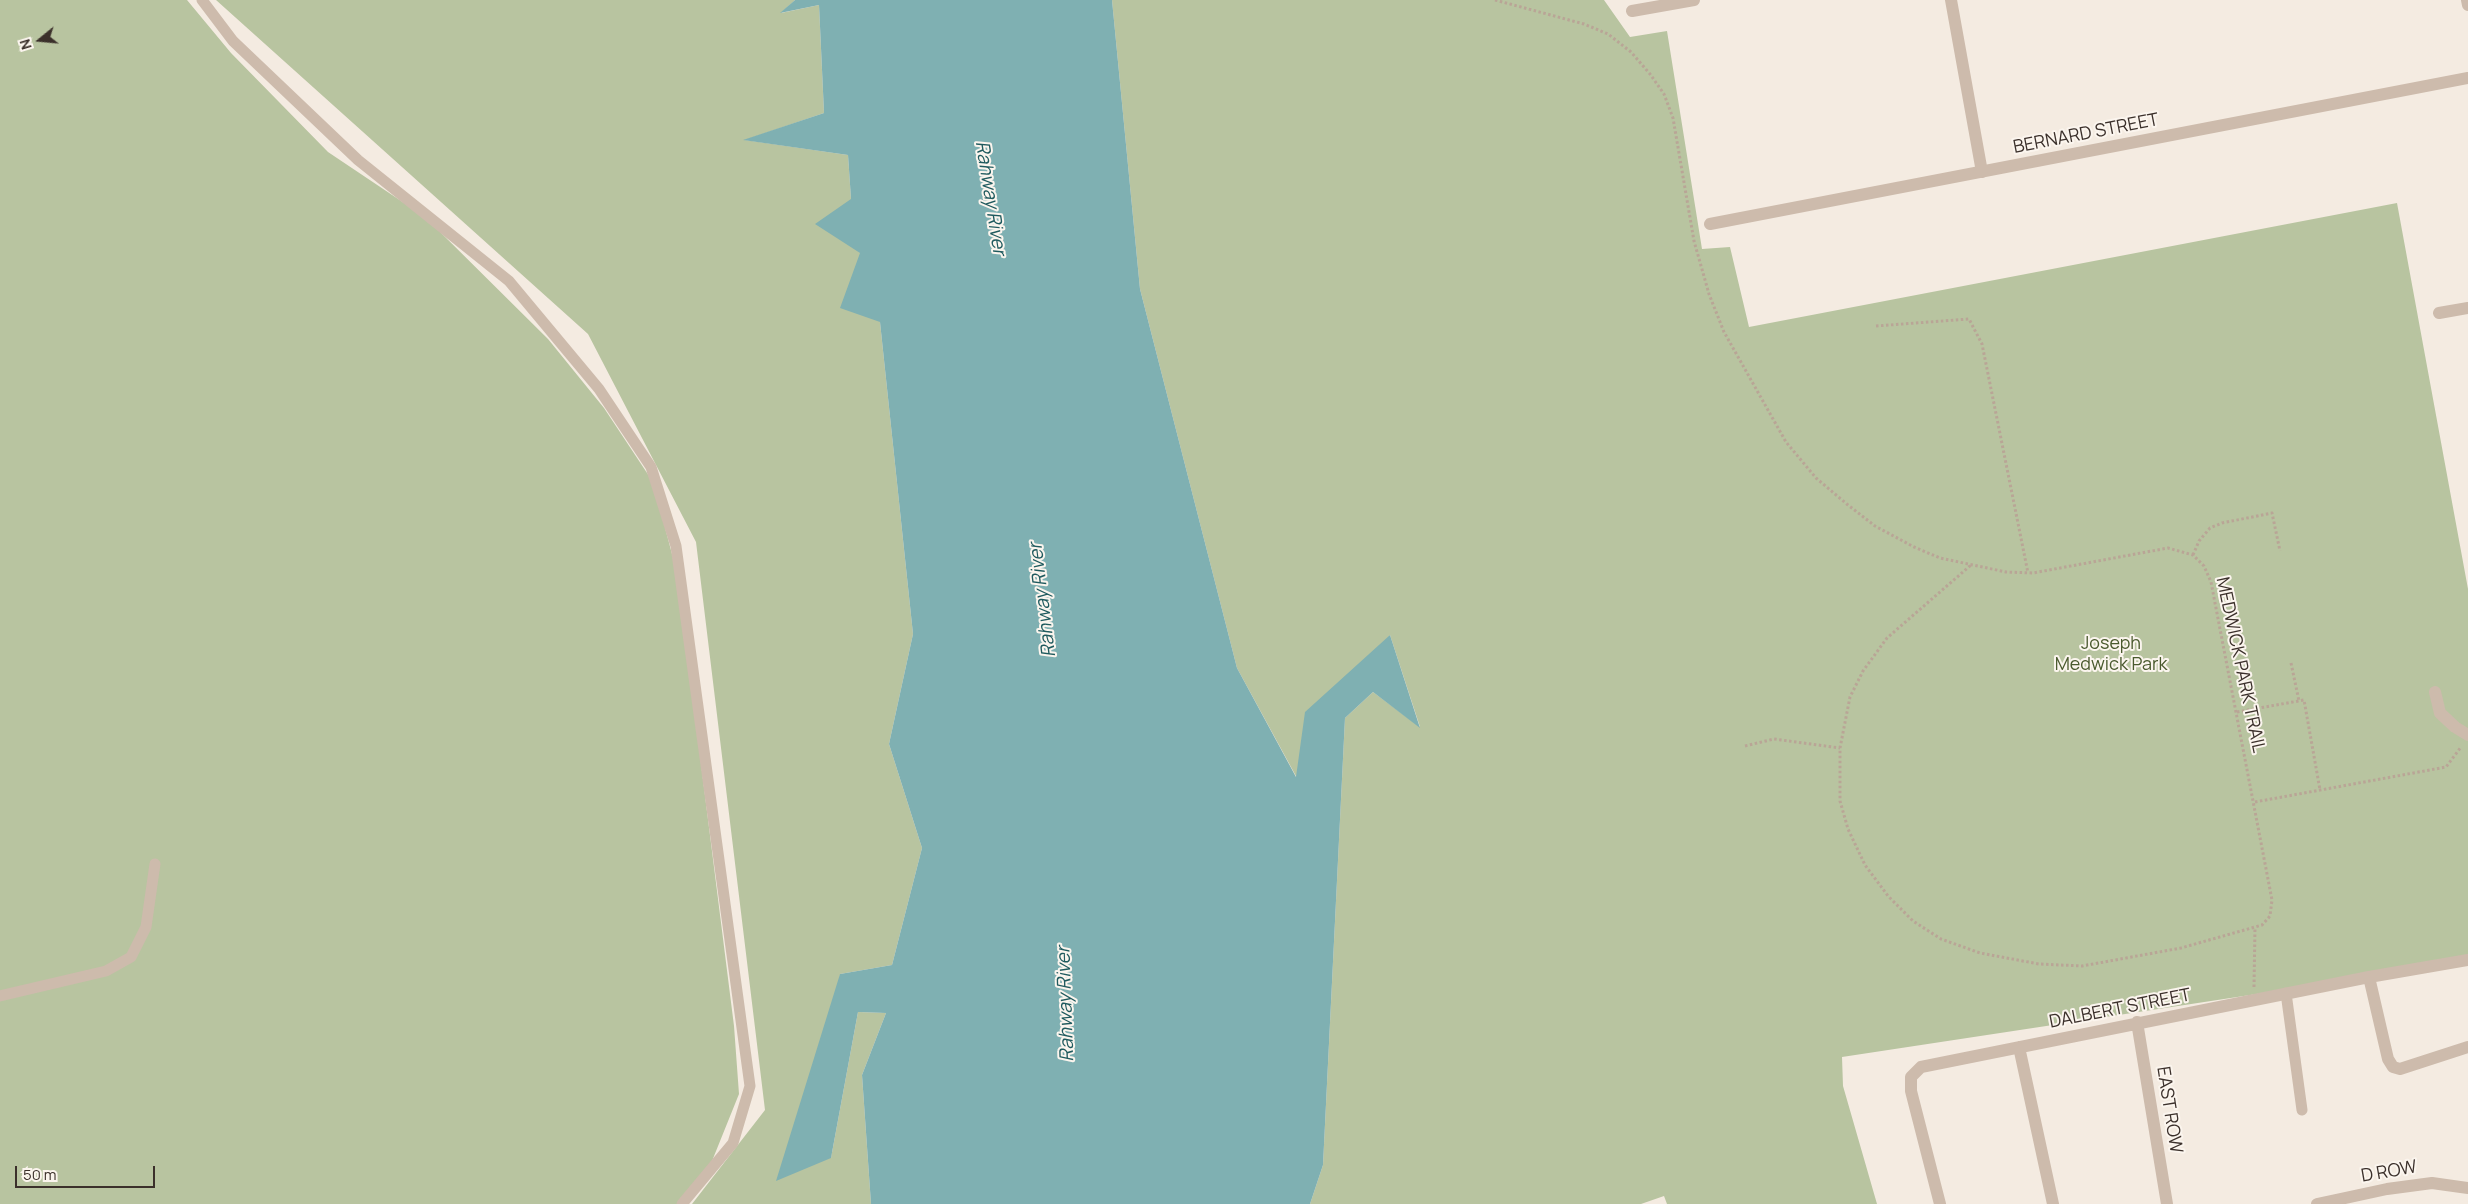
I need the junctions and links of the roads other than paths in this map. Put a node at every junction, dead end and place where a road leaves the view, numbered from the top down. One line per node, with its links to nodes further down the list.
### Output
1 (202, 0): 24 (lane)
2 (1694, 0): 6 (street)
3 (1951, 0): 8 (street)
4 (2467, 0): 5 (street)
5 (2468, 5)
6 (1632, 11)
7 (2468, 78): 8 (street, BERNARD STREET)
8 (1982, 172): 9 (street, BERNARD STREET)
9 (1710, 224)
10 (2468, 308): 11 (street)
11 (2439, 313)
12 (2435, 692): 13 (street)
13 (2465, 740)
14 (155, 864): 18 (lane)
15 (2468, 960): 16 (street, DALBERT STREET)
16 (2369, 977): 17 (street, DALBERT STREET); 21 (street)
17 (2286, 993): 19 (street, DALBERT STREET); 22 (lane)
18 (0, 996)
19 (2137, 1022): 20 (street, DALBERT STREET); 27 (street, EAST ROW)
20 (2019, 1047): 25 (street, DALBERT STREET); 26 (street)
21 (2468, 1047)
22 (2302, 1110)
23 (2468, 1188): 28 (street, D ROW)
24 (682, 1204)
25 (1940, 1204)
26 (2053, 1204)
27 (2167, 1204)
28 (2317, 1204)

